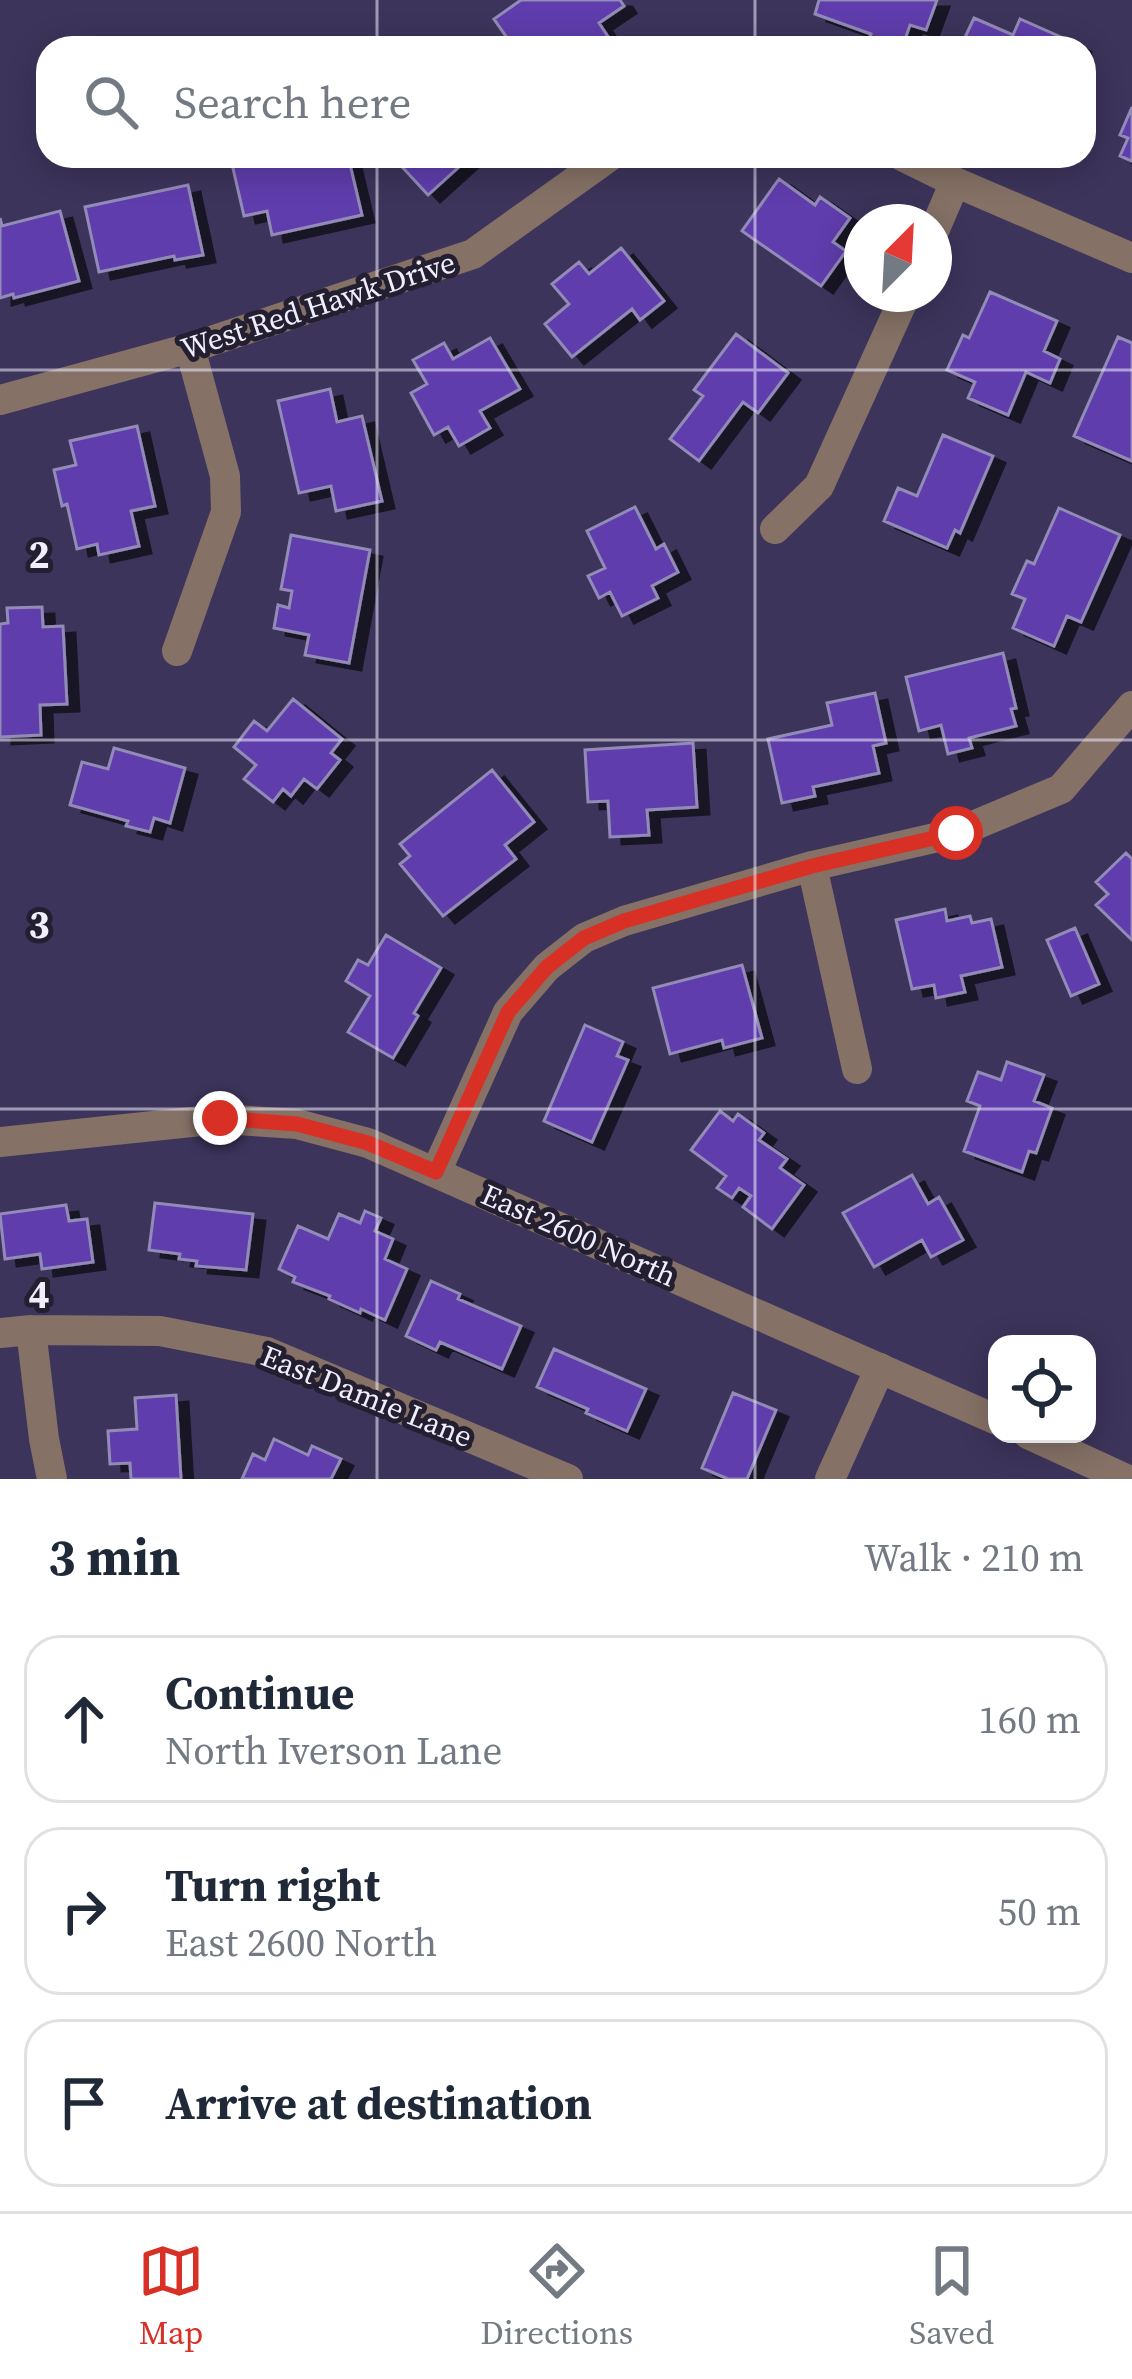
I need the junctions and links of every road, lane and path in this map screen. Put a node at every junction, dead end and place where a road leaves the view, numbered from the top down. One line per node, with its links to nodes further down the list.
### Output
1 (593, 168): 7 (street, West Red Hawk Drive)
2 (927, 168): 3 (street)
3 (956, 182): 4 (street); 5 (street)
4 (946, 204)
5 (1132, 258)
6 (898, 312): 9 (street)
7 (190, 348): 8 (street, West Red Hawk Drive); 10 (street)
8 (0, 400)
9 (775, 529)
10 (177, 651)
11 (1132, 706): 12 (street)
12 (812, 866): 13 (street); 15 (street)
13 (857, 1069)
14 (0, 1142): 15 (street, East 2600 North)
15 (436, 1172): 18 (street, East 2600 North)
16 (32, 1330): 17 (street, East Damie Lane); 21 (street); 22 (street, East Damie Lane)
17 (0, 1333)
18 (880, 1368): 19 (street, East 2600 North); 23 (street)
19 (988, 1416)
20 (1049, 1443): 24 (street)
21 (52, 1479)
22 (568, 1479)
23 (830, 1479)
24 (1126, 1479)

